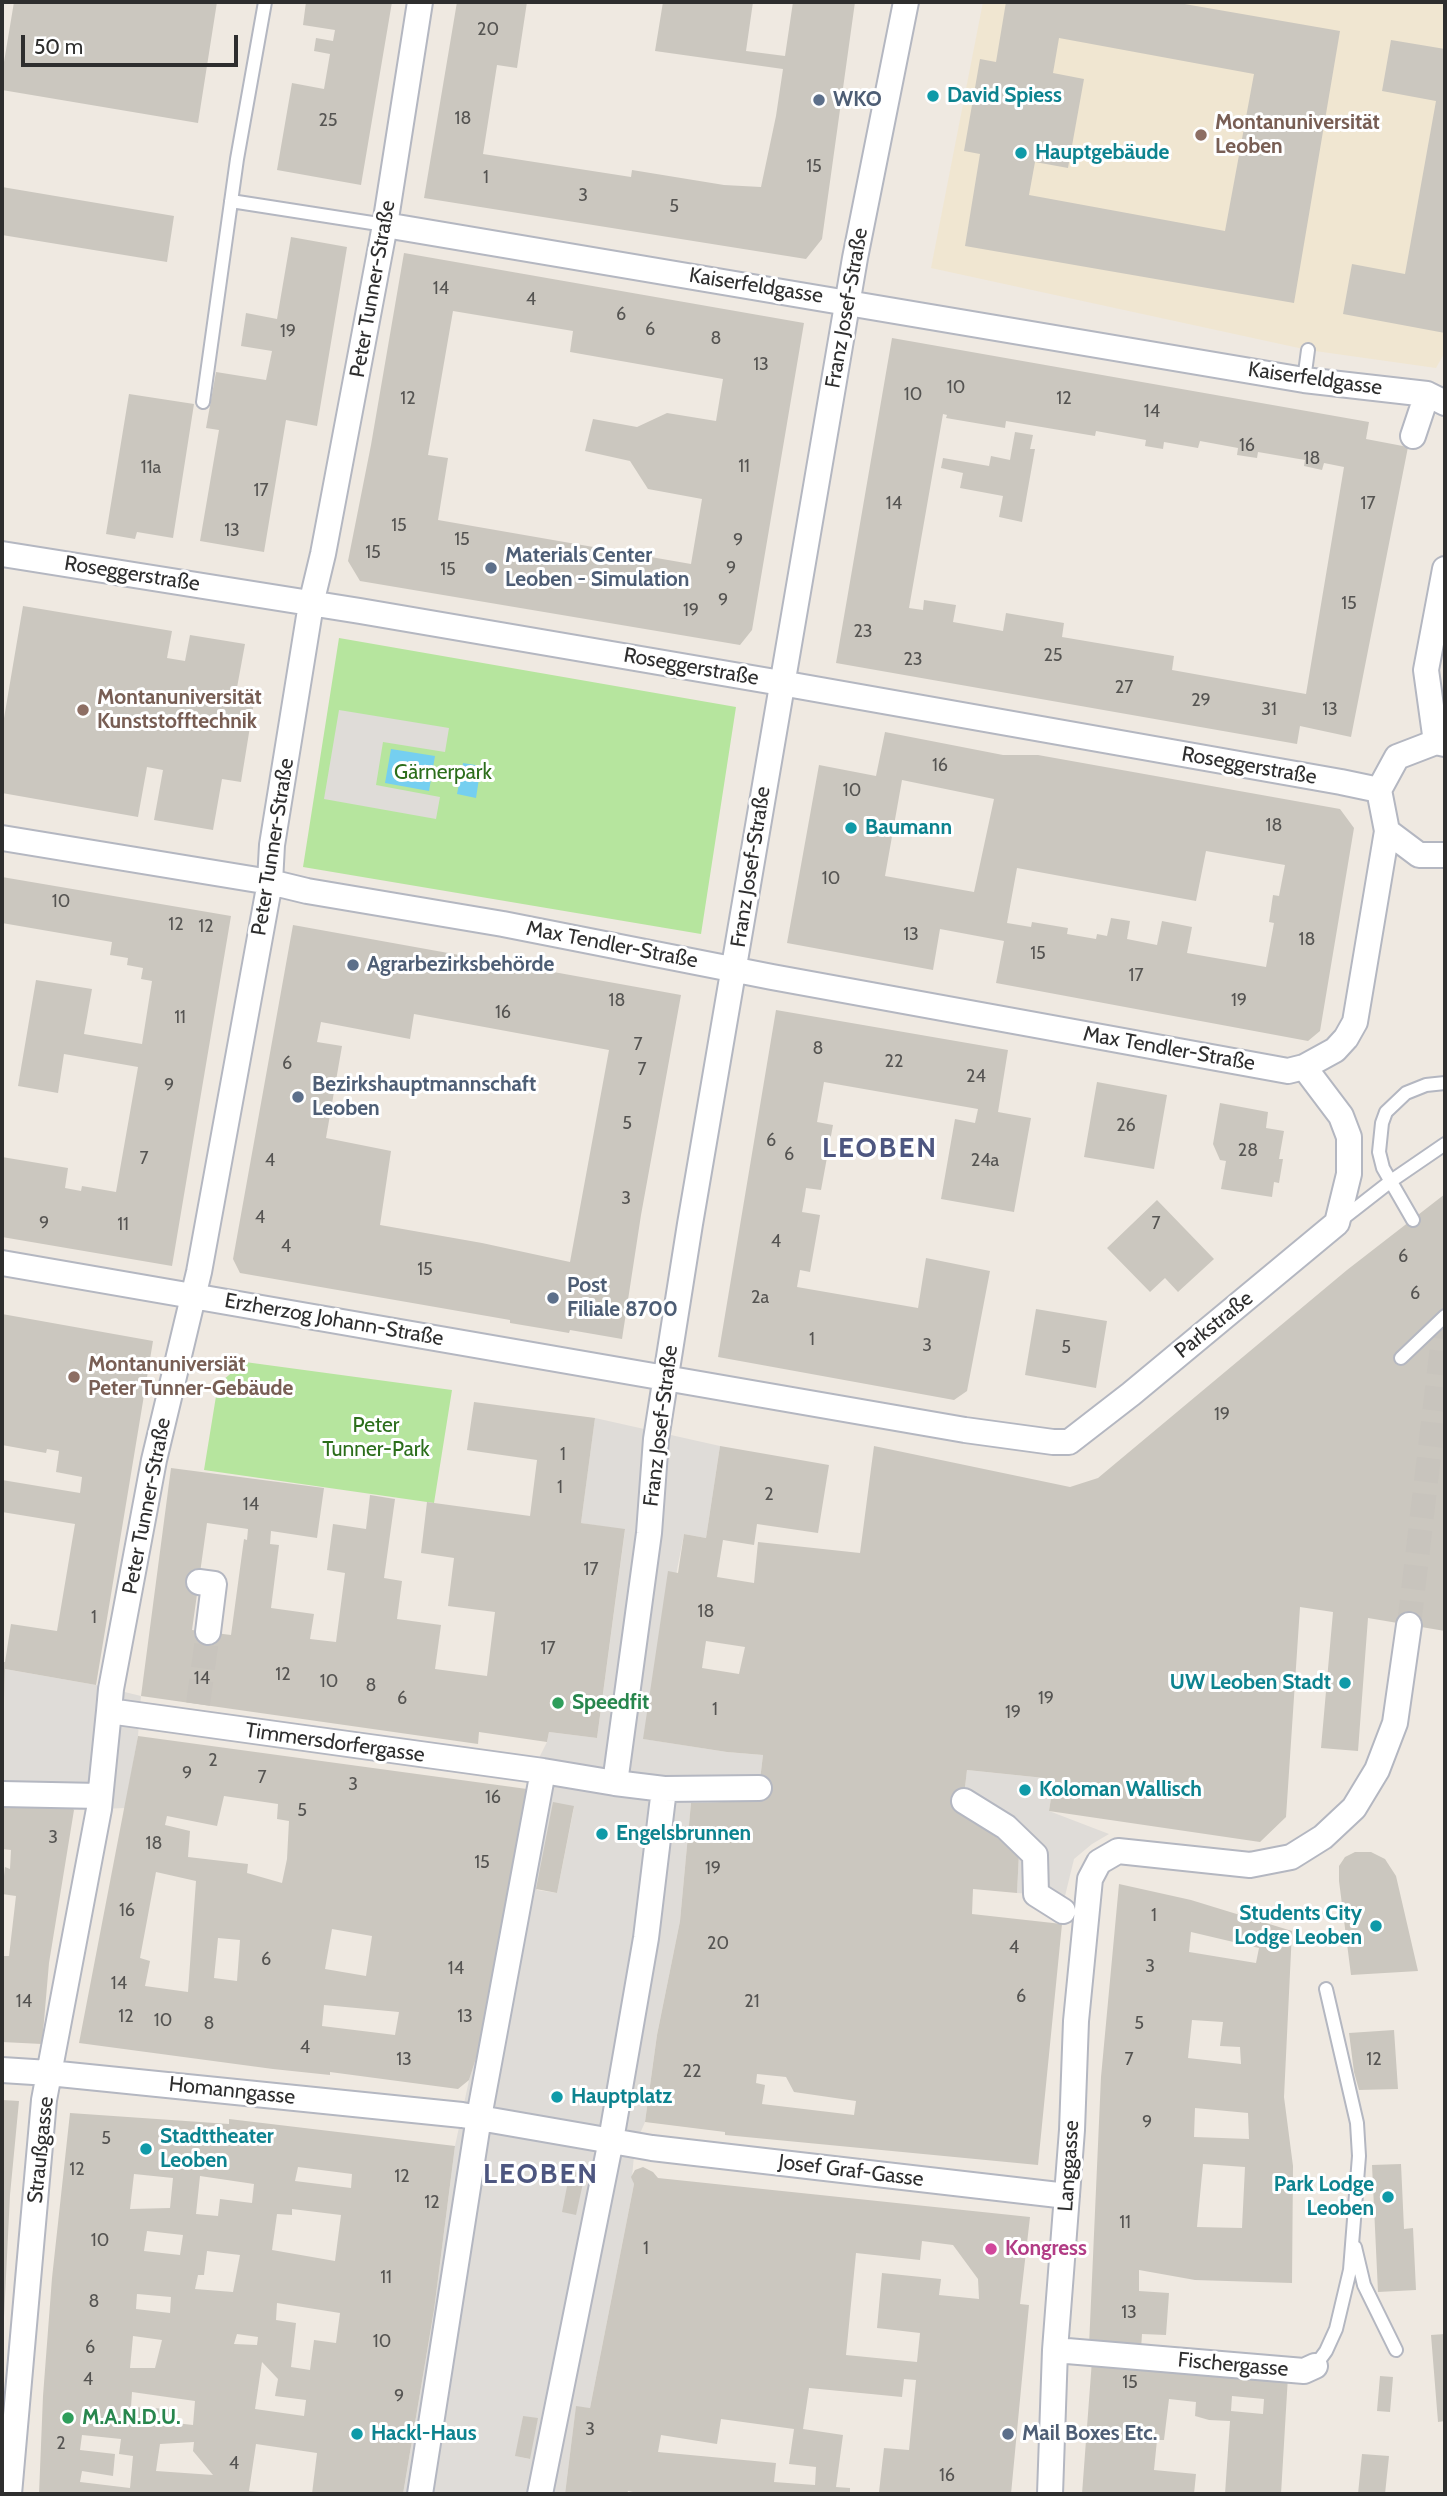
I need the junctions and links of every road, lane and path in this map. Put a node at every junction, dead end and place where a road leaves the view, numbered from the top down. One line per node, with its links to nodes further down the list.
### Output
1 (265, 2): 4 (lane)
2 (420, 2): 5 (street, Peter Tunner-Straße)
3 (906, 2): 6 (street, Franz Josef-Straße)
4 (231, 201): 5 (lane, Kaiserfeldgasse); 10 (lane)
5 (385, 225): 6 (street, Kaiserfeldgasse); 14 (street, Peter Tunner-Straße)
6 (848, 301): 8 (street, Kaiserfeldgasse); 15 (street, Franz Josef-Straße)
7 (1308, 350): 8 (lane)
8 (1304, 380): 9 (street, Kaiserfeldgasse)
9 (1436, 398): 11 (street)
10 (203, 402)
11 (1413, 436)
12 (2, 554): 14 (street, Roseggerstraße)
13 (1445, 569): 16 (street)
14 (311, 604): 15 (street, Roseggerstraße); 21 (street, Peter Tunner-Straße)
15 (781, 683): 17 (street, Roseggerstraße); 22 (street, Franz Josef-Straße)
16 (1441, 743): 17 (street)
17 (1379, 790): 18 (street)
18 (1387, 831): 20 (street); 23 (street)
19 (2, 838): 21 (street, Max Tendler-Straße)
20 (1445, 855)
21 (270, 882): 22 (street, Max Tendler-Straße); 30 (street, Peter Tunner-Straße)
22 (735, 969): 23 (street, Max Tendler-Straße); 33 (street, Franz Josef-Straße)
23 (1304, 1067): 28 (street)
24 (1445, 1083): 26 (lane)
25 (1445, 1144): 26 (lane)
26 (1391, 1181): 27 (lane); 28 (lane)
27 (1413, 1220)
28 (1337, 1223): 33 (street, Parkstraße)
29 (2, 1263): 30 (street, Erzherzog Johann-Straße)
30 (193, 1296): 33 (street, Erzherzog Johann-Straße); 37 (street, Peter Tunner-Straße)
31 (1445, 1316): 32 (lane)
32 (1401, 1358)
33 (665, 1377): 39 (street, Franz Josef-Straße)
34 (199, 1582): 36 (street)
35 (1409, 1625): 51 (street, Langgasse)
36 (208, 1632)
37 (110, 1700): 38 (street, Timmersdorfergasse); 44 (street, Peter Tunner-Straße)
38 (538, 1770): 39 (street); 49 (street)
39 (615, 1783): 41 (street)
40 (759, 1788): 41 (street)
41 (664, 1789): 50 (street)
42 (2, 1794): 44 (street)
43 (964, 1801): 45 (street)
44 (99, 1802): 48 (street, Straußgasse)
45 (1063, 1911)
46 (1326, 1989): 52 (lane, Fischergasse)
47 (2, 2070): 48 (street, Homanngasse)
48 (49, 2073): 49 (street, Homanngasse); 56 (street, Straußgasse)
49 (470, 2116): 50 (street); 57 (street)
50 (611, 2140): 51 (street, Josef Graf-Gasse); 58 (street)
51 (1067, 2196): 53 (street, Langgasse)
52 (1352, 2237): 54 (lane, Fischergasse); 55 (lane, Fischergasse)
53 (1055, 2350): 55 (street, Fischergasse); 59 (street, Langgasse)
54 (1396, 2350)
55 (1315, 2366)
56 (9, 2494)
57 (419, 2494)
58 (540, 2494)
59 (1050, 2494)

